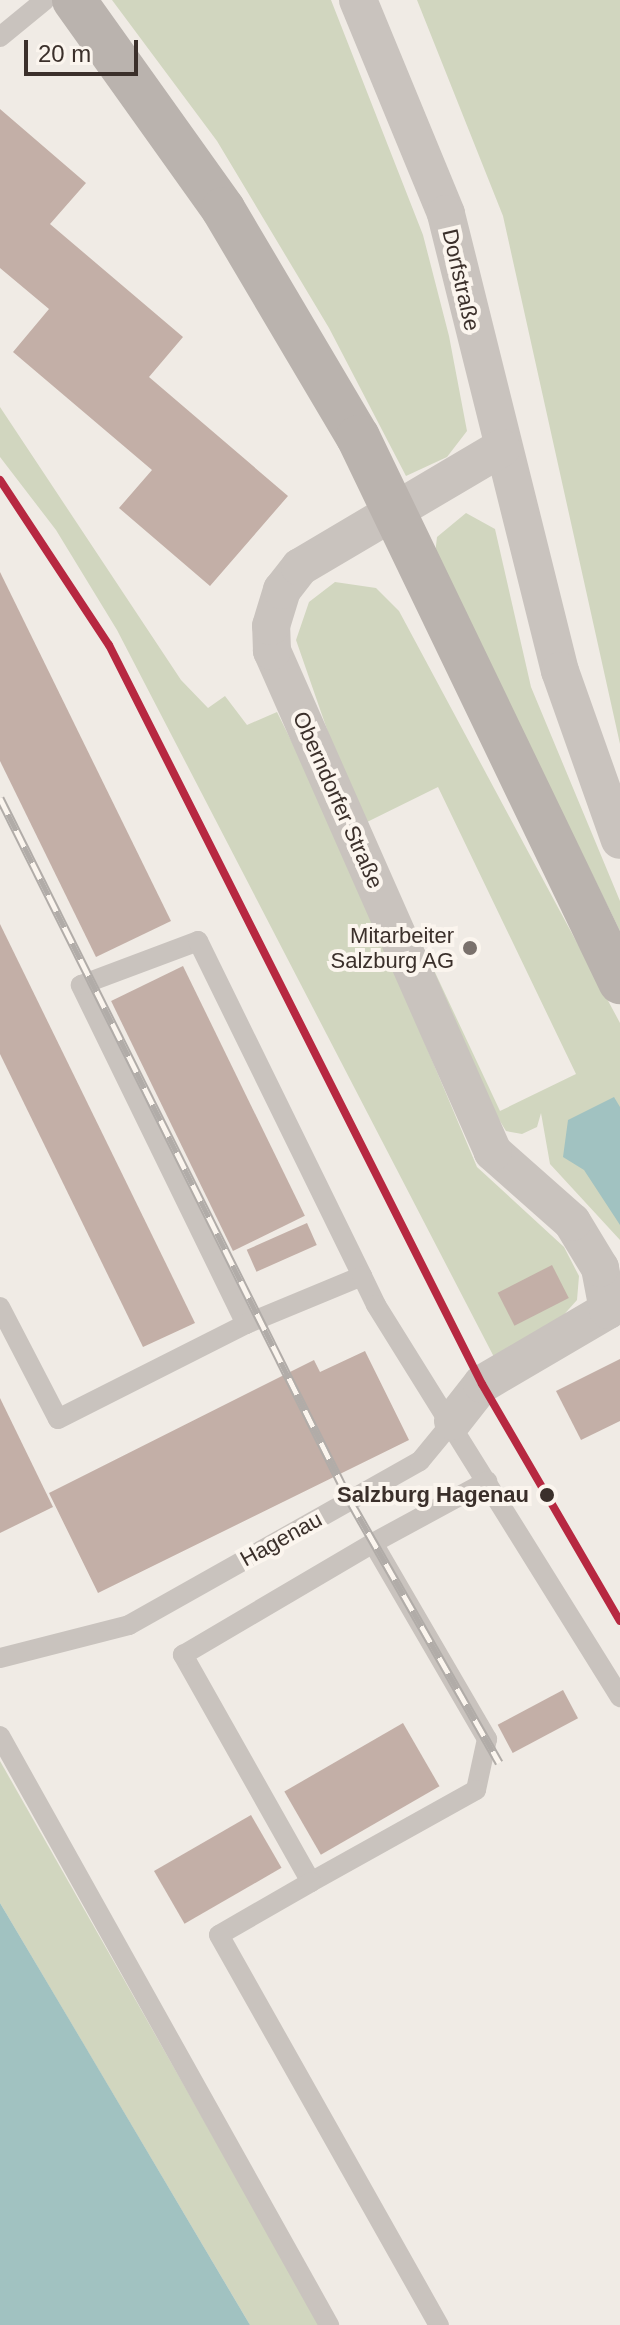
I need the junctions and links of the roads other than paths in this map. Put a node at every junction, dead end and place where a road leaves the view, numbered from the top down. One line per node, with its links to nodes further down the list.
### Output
1 (45, 0): 4 (lane)
2 (74, 0): 6 (main road)
3 (358, 0): 5 (street, Dorfstraße)
4 (0, 37)
5 (501, 448): 6 (street); 7 (street)
6 (393, 512): 8 (main road); 11 (street, Oberndorfer Straße)
7 (620, 840)
8 (620, 982)
9 (362, 1276): 12 (lane); 12 (lane); 13 (lane)
10 (0, 1307): 12 (lane)
11 (614, 1307): 13 (street, Hagenau)
12 (246, 1324)
13 (453, 1421): 14 (lane); 16 (lane, Hagenau)
14 (487, 1481): 15 (lane); 17 (lane)
15 (373, 1543): 19 (lane); 19 (lane)
16 (0, 1658)
17 (620, 1697)
18 (0, 1736): 20 (lane)
19 (311, 1882): 21 (lane)
20 (329, 2325)
21 (439, 2325)

